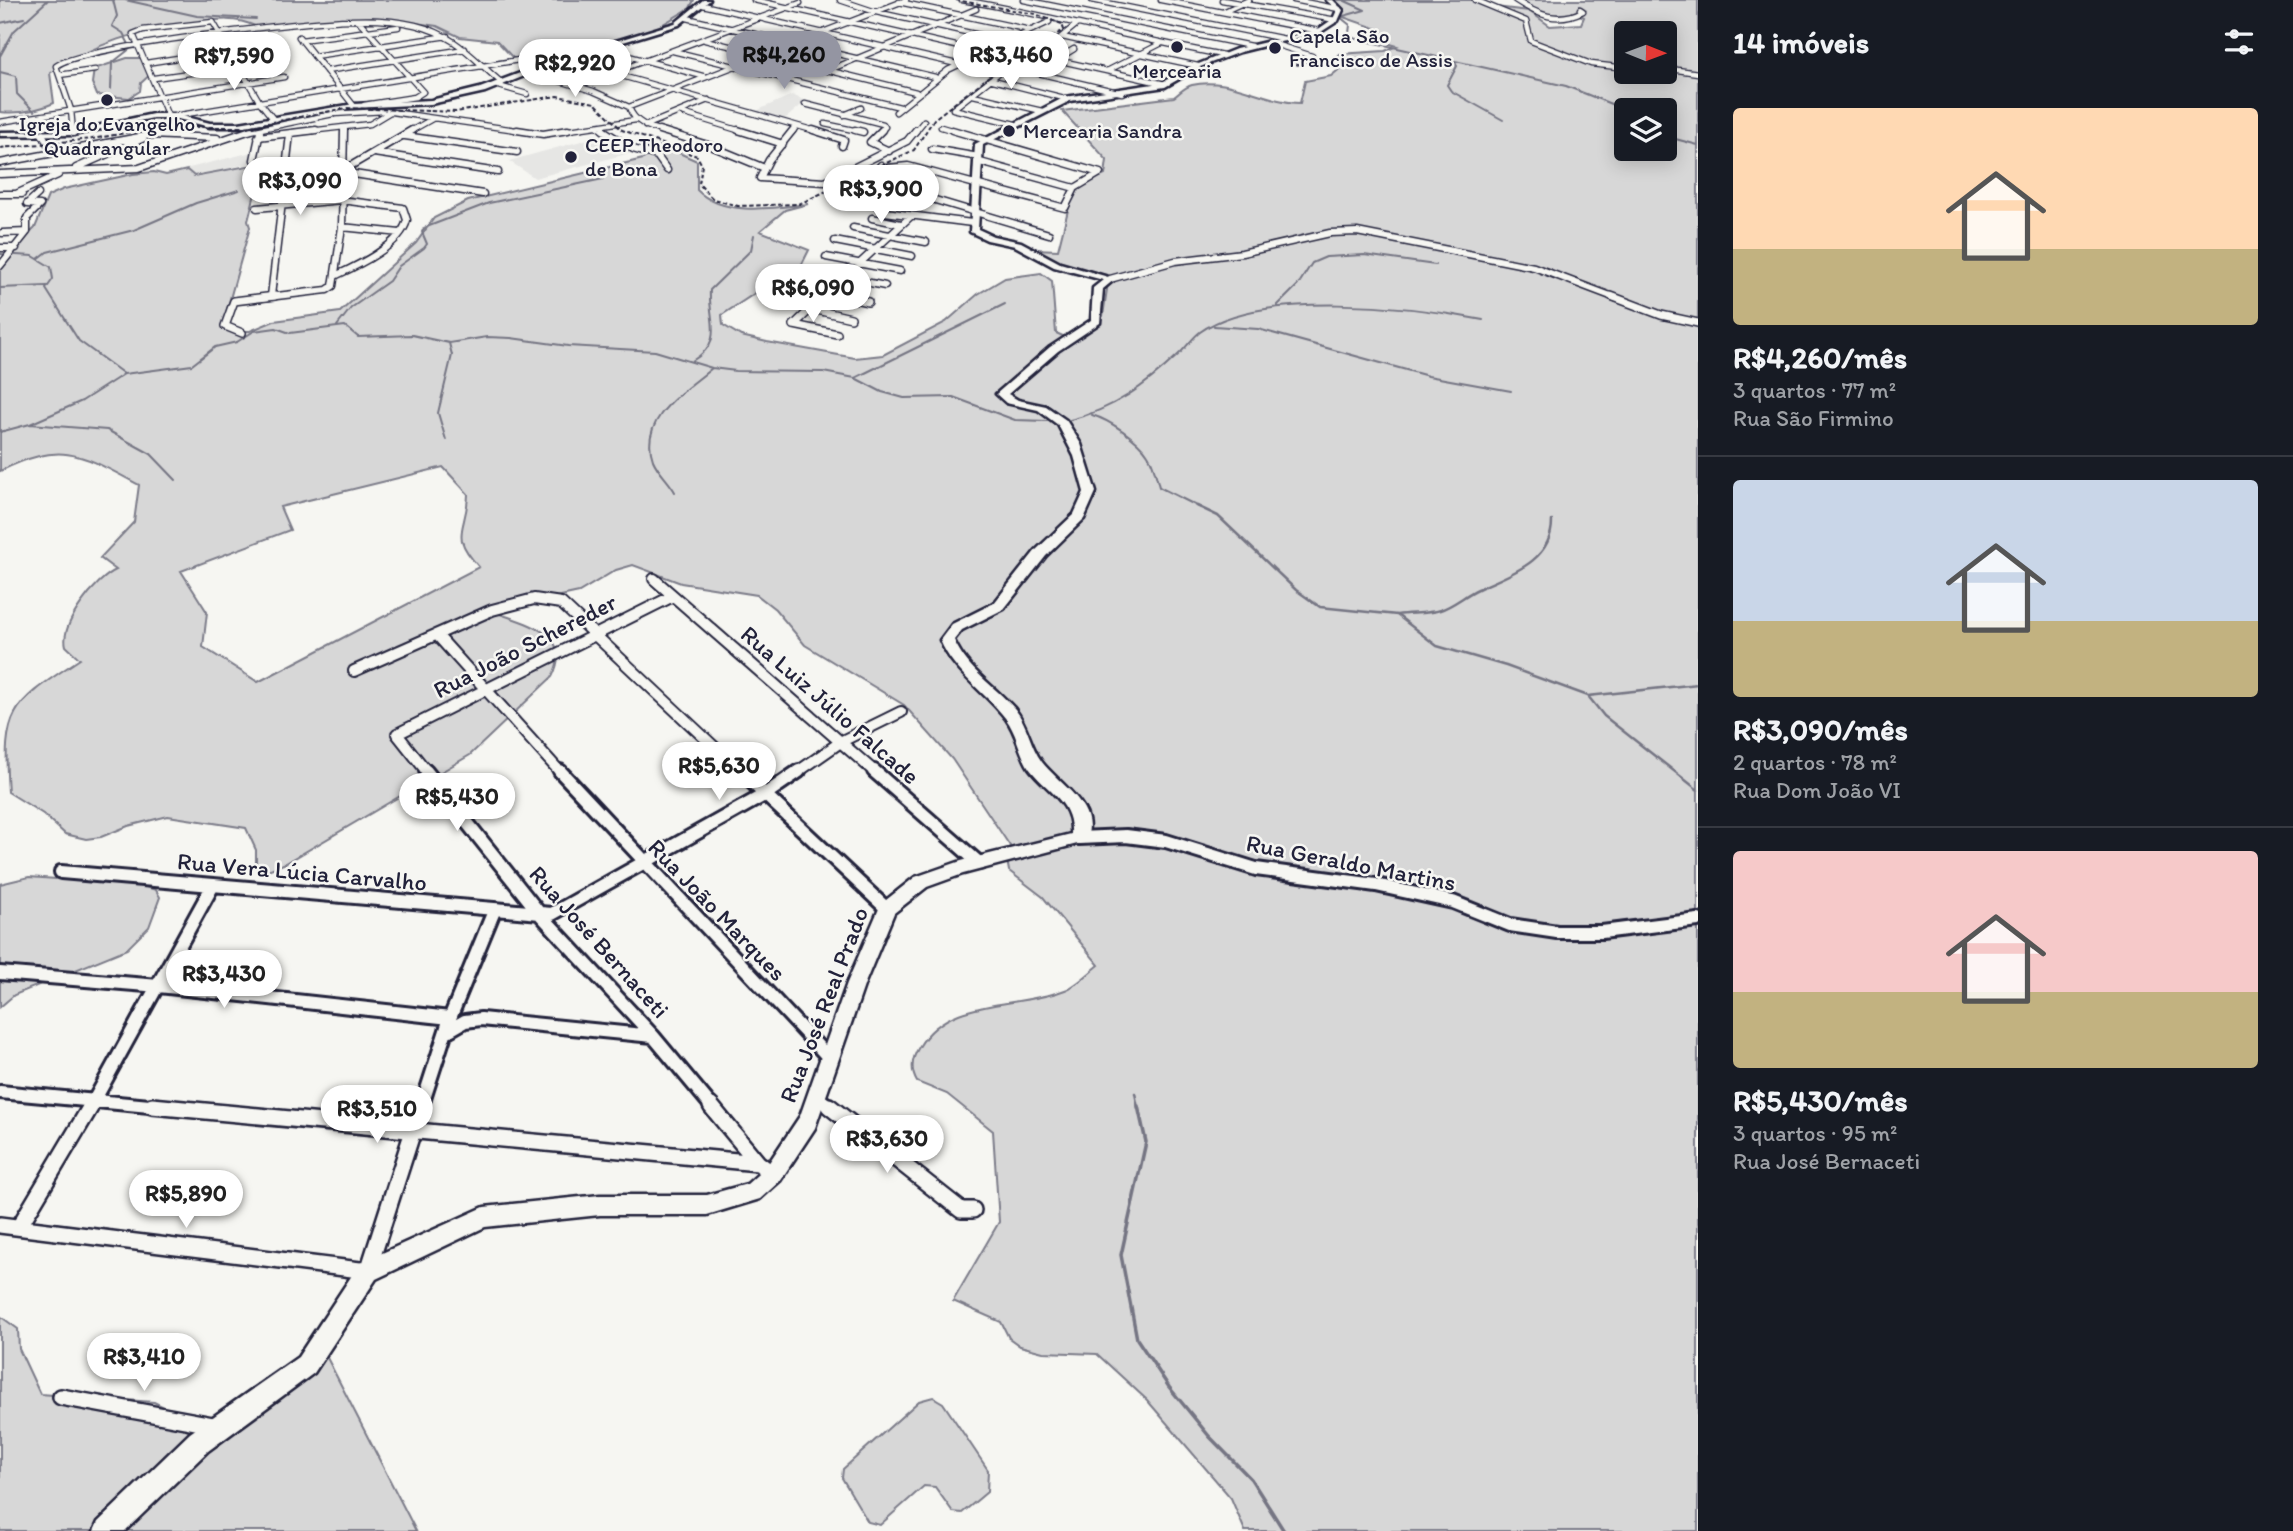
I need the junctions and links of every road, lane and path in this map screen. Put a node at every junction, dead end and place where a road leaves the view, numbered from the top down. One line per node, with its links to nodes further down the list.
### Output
1 (754, 0): 22 (street)
2 (793, 0): 22 (street)
3 (840, 0): 28 (street)
4 (894, 0): 15 (street)
5 (962, 0): 20 (street)
6 (1001, 0): 20 (street)
7 (1024, 0): 17 (street)
8 (1095, 0): 27 (street); 39 (street)
9 (1161, 0): 29 (street)
10 (1222, 0): 19 (street)
11 (1250, 0): 19 (street)
12 (1294, 0): 25 (street)
13 (1329, 0): 25 (street)
14 (1476, 0): 21 (street); 91 (street)
15 (904, 1): 28 (street); 30 (street)
16 (705, 2): 31 (street); 32 (street)
17 (1034, 2): 24 (street); 27 (street)
18 (1515, 3): 26 (street)
19 (1243, 4): 29 (street); 34 (street)
20 (987, 5): 24 (street)
21 (1505, 6)
22 (788, 8): 32 (street); 37 (street)
23 (976, 9): 30 (street)
24 (1015, 9): 33 (street); 36 (street)
25 (1339, 9): 34 (street)
26 (1580, 9)
27 (1075, 10): 33 (street); 48 (street)
28 (876, 12): 37 (street); 43 (street)
29 (1222, 12): 39 (street); 47 (street)
30 (962, 15): 36 (street); 43 (street)
31 (687, 18): 44 (street); 65 (street)
32 (761, 18): 44 (street); 49 (street)
33 (1059, 19): 42 (street)
34 (1336, 20): 47 (street)
35 (359, 21): 40 (street); 41 (street); 45 (street)
36 (986, 21): 46 (street)
37 (847, 22): 49 (street); 52 (street)
38 (1049, 22): 46 (street)
39 (1203, 22): 48 (street); 54 (street)
40 (290, 25): 50 (street); 55 (street)
41 (408, 25): 45 (street); 51 (street)
42 (1076, 25): 53 (street); 60 (street)
43 (938, 26): 52 (street); 57 (street)
44 (731, 28): 56 (street); 59 (street)
45 (368, 30): 55 (street); 61 (street)
46 (1030, 30): 57 (street)
47 (1319, 31): 54 (street)
48 (1184, 32): 60 (street); 63 (street)
49 (823, 33): 59 (street); 64 (street)
50 (220, 35): 62 (street); 62 (street); 68 (street)
51 (447, 36): 61 (street); 66 (street)
52 (912, 36): 64 (street); 70 (street)
53 (1062, 37): 72 (street); 73 (street)
54 (1285, 38): 58 (street)
55 (301, 40): 74 (street)
56 (703, 40): 69 (street); 71 (street)
57 (1006, 41): 70 (street)
58 (1268, 42): 63 (street); 82 (street)
59 (794, 43): 71 (street); 77 (street)
60 (1162, 43): 73 (street); 75 (street)
61 (379, 45): 74 (street); 80 (street)
62 (138, 46): 83 (street); 99 (street)
63 (1251, 46): 75 (street)
64 (885, 47): 77 (street); 84 (street)
65 (599, 48): 76 (street); 81 (street)
66 (465, 49): 80 (street); 87 (street)
67 (1074, 49): 79 (street)
68 (229, 50): 83 (street); 85 (street)
69 (673, 51): 81 (street); 86 (street)
70 (982, 52): 84 (street)
71 (764, 54): 86 (street); 92 (street)
72 (1030, 54): 79 (street); 88 (street)
73 (1142, 54): 89 (street); 95 (street)
74 (314, 55): 94 (street)
75 (1223, 55): 89 (street)
76 (562, 59): 96 (street); 97 (street)
77 (857, 59): 92 (street); 104 (street)
78 (519, 60): 87 (street)
79 (1056, 60): 95 (street)
80 (394, 61): 94 (street); 102 (street)
81 (643, 62): 97 (street); 103 (street)
82 (1298, 62)
83 (146, 63): 105 (street)
84 (957, 64): 104 (street)
85 (239, 65): 105 (street); 107 (street)
86 (736, 65): 103 (street); 113 (street)
87 (482, 66): 102 (street); 108 (street)
88 (1008, 66): 106 (street); 114 (street)
89 (1198, 66): 109 (street)
90 (95, 69): 99 (street)
91 (1614, 69)
92 (828, 70): 100 (street); 113 (street)
93 (1677, 70): 98 (street)
94 (326, 71): 111 (street)
95 (1107, 71): 109 (street)
96 (530, 72): 108 (street); 110 (street)
97 (610, 72): 110 (street); 112 (street)
98 (1698, 73)
99 (59, 75): 127 (street)
100 (818, 75)
101 (284, 77): 107 (street)
102 (410, 77): 111 (street); 122 (street)
103 (706, 77): 112 (street)
104 (934, 77): 113 (street)
105 (154, 78): 117 (street)
106 (989, 79): 116 (street); 118 (street)
107 (249, 83): 117 (street); 120 (street)
108 (498, 84): 115 (street); 126 (street)
109 (1165, 84): 114 (street)
110 (576, 86): 124 (street)
111 (340, 88): 120 (street); 123 (street)
112 (673, 90): 119 (street); 124 (street)
113 (916, 92)
114 (1122, 93): 118 (street)
115 (527, 94)
116 (974, 95): 128 (street); 139 (street)
117 (161, 96): 127 (street); 131 (street)
118 (1068, 99): 128 (street)
119 (708, 100): 129 (street); 142 (street)
120 (259, 101): 131 (street); 136 (street)
121 (805, 104): 130 (street)
122 (364, 105): 123 (street); 126 (street)
123 (354, 106): 136 (street)
124 (629, 107): 133 (street)
125 (861, 108): 130 (street)
126 (390, 109): 132 (street); 136 (street); 137 (street); 140 (street)
127 (71, 110): 135 (street); 147 (street)
128 (1042, 111): 139 (street)
129 (679, 112): 141 (street); 156 (street)
130 (844, 115): 159 (street)
131 (171, 116): 136 (street); 147 (street)
132 (432, 119): 143 (street); 152 (street)
133 (636, 120): 141 (street); 143 (street)
134 (924, 121): 159 (street)
135 (0, 122)
136 (268, 122): 153 (street); 155 (street)
137 (370, 124): 140 (street); 145 (street)
138 (825, 124): 146 (street)
139 (1015, 124): 154 (street)
140 (360, 126): 145 (street)
141 (645, 126): 166 (street)
142 (796, 127): 156 (street); 157 (street)
143 (599, 128): 168 (street)
144 (941, 128): 154 (street)
145 (344, 132): 150 (street); 170 (street)
146 (863, 132)
147 (73, 133): 149 (main road)
148 (0, 134): 149 (main road)
149 (42, 134): 160 (street)
150 (290, 134): 153 (street); 181 (street)
151 (150, 135): 155 (street); 160 (street); 169 (street)
152 (405, 136): 161 (street); 162 (street)
153 (258, 137): 164 (street)
154 (984, 138): 163 (street); 176 (street)
155 (219, 139): 169 (street)
156 (783, 144): 166 (street)
157 (842, 146)
158 (932, 149): 163 (street)
159 (889, 151): 166 (street); 167 (street)
160 (52, 152): 165 (street)
161 (517, 152)
162 (374, 153): 170 (street); 171 (street)
163 (979, 159): 175 (street); 176 (street)
164 (254, 160)
165 (0, 163)
166 (762, 167)
167 (878, 167): 173 (street); 174 (street); 175 (street)
168 (667, 170)
169 (66, 171): 172 (street); 178 (street)
170 (342, 171): 179 (street); 180 (street)
171 (498, 172)
172 (0, 174)
173 (855, 180): 174 (street); 184 (street)
174 (868, 180): 183 (street)
175 (974, 185): 176 (street); 183 (street)
176 (1075, 188)
177 (0, 194): 178 (street)
178 (16, 194): 190 (street)
179 (483, 194)
180 (341, 200): 181 (street); 188 (street); 192 (street)
181 (282, 205): 182 (street); 212 (street)
182 (257, 208)
183 (974, 212): 186 (street); 194 (street)
184 (907, 216): 186 (street); 187 (street)
185 (872, 218): 187 (street)
186 (972, 223): 208 (street)
187 (897, 224): 193 (street)
188 (342, 227): 192 (street); 206 (street)
189 (853, 228): 193 (street)
190 (27, 232): 191 (street); 198 (street)
191 (2, 233)
192 (400, 233): 206 (street)
193 (888, 234): 196 (street); 199 (street)
194 (1049, 234)
195 (835, 241): 199 (street)
196 (926, 242)
197 (0, 247): 198 (street)
198 (16, 248): 203 (street)
199 (874, 248): 200 (street); 202 (street)
200 (912, 256)
201 (826, 257): 202 (street)
202 (859, 263): 205 (street); 207 (street)
203 (0, 266)
204 (812, 271): 207 (street)
205 (900, 271)
206 (337, 275): 212 (street)
207 (844, 277): 210 (street); 211 (street)
208 (1110, 279): 217 (street); 230 (street)
209 (794, 286): 211 (street)
210 (885, 286)
211 (827, 293): 214 (street); 215 (street)
212 (271, 296): 218 (street)
213 (782, 302): 215 (street)
214 (868, 302)
215 (811, 309): 216 (street); 219 (street)
216 (851, 318)
217 (1698, 323)
218 (242, 332)
219 (837, 334)
220 (654, 579): 221 (street, Rua Luiz Júlio Falcade)
221 (671, 597): 222 (street, Rua João Schereder); 228 (street, Rua Luiz Júlio Falcade)
222 (596, 634): 223 (street); 225 (street, Rua João Schereder); 229 (street)
223 (437, 635): 224 (street); 225 (street, Rua João Marques)
224 (354, 671)
225 (488, 689): 227 (street, Rua João Schereder); 231 (street, Rua João Marques)
226 (901, 712): 228 (street)
227 (397, 734): 237 (street, Rua José Bernaceti)
228 (842, 741): 229 (street); 232 (street, Rua Luiz Júlio Falcade)
229 (764, 795): 231 (street); 235 (street)
230 (1079, 838): 232 (street, Rua José Real Prado); 238 (street, Rua Geraldo Martins)
231 (643, 863): 237 (street); 243 (street, Rua João Marques)
232 (979, 863): 235 (street, Rua José Real Prado)
233 (61, 872): 234 (street, Rua Vera Lúcia Carvalho)
234 (212, 885): 236 (street, Rua Vera Lúcia Carvalho); 240 (street)
235 (887, 909): 243 (street, Rua José Real Prado)
236 (494, 911): 237 (street, Rua Vera Lúcia Carvalho); 241 (street)
237 (540, 914): 242 (street, Rua José Bernaceti)
238 (1698, 920)
239 (0, 973): 240 (street)
240 (159, 986): 241 (street); 246 (street)
241 (448, 1025): 242 (street); 247 (street)
242 (653, 1036): 248 (street, Rua José Bernaceti)
243 (829, 1058): 245 (street, Rua José Real Prado)
244 (0, 1092): 246 (street)
245 (817, 1097): 248 (street, Rua José Real Prado); 249 (street)
246 (94, 1102): 247 (street); 251 (street)
247 (412, 1131): 248 (street); 252 (street)
248 (766, 1169): 252 (street, Rua José Real Prado)
249 (973, 1210)
250 (0, 1225): 251 (street)
251 (19, 1227): 252 (street)
252 (368, 1271): 254 (street)
253 (61, 1397): 254 (street)
254 (221, 1426): 255 (street)
255 (107, 1531)

